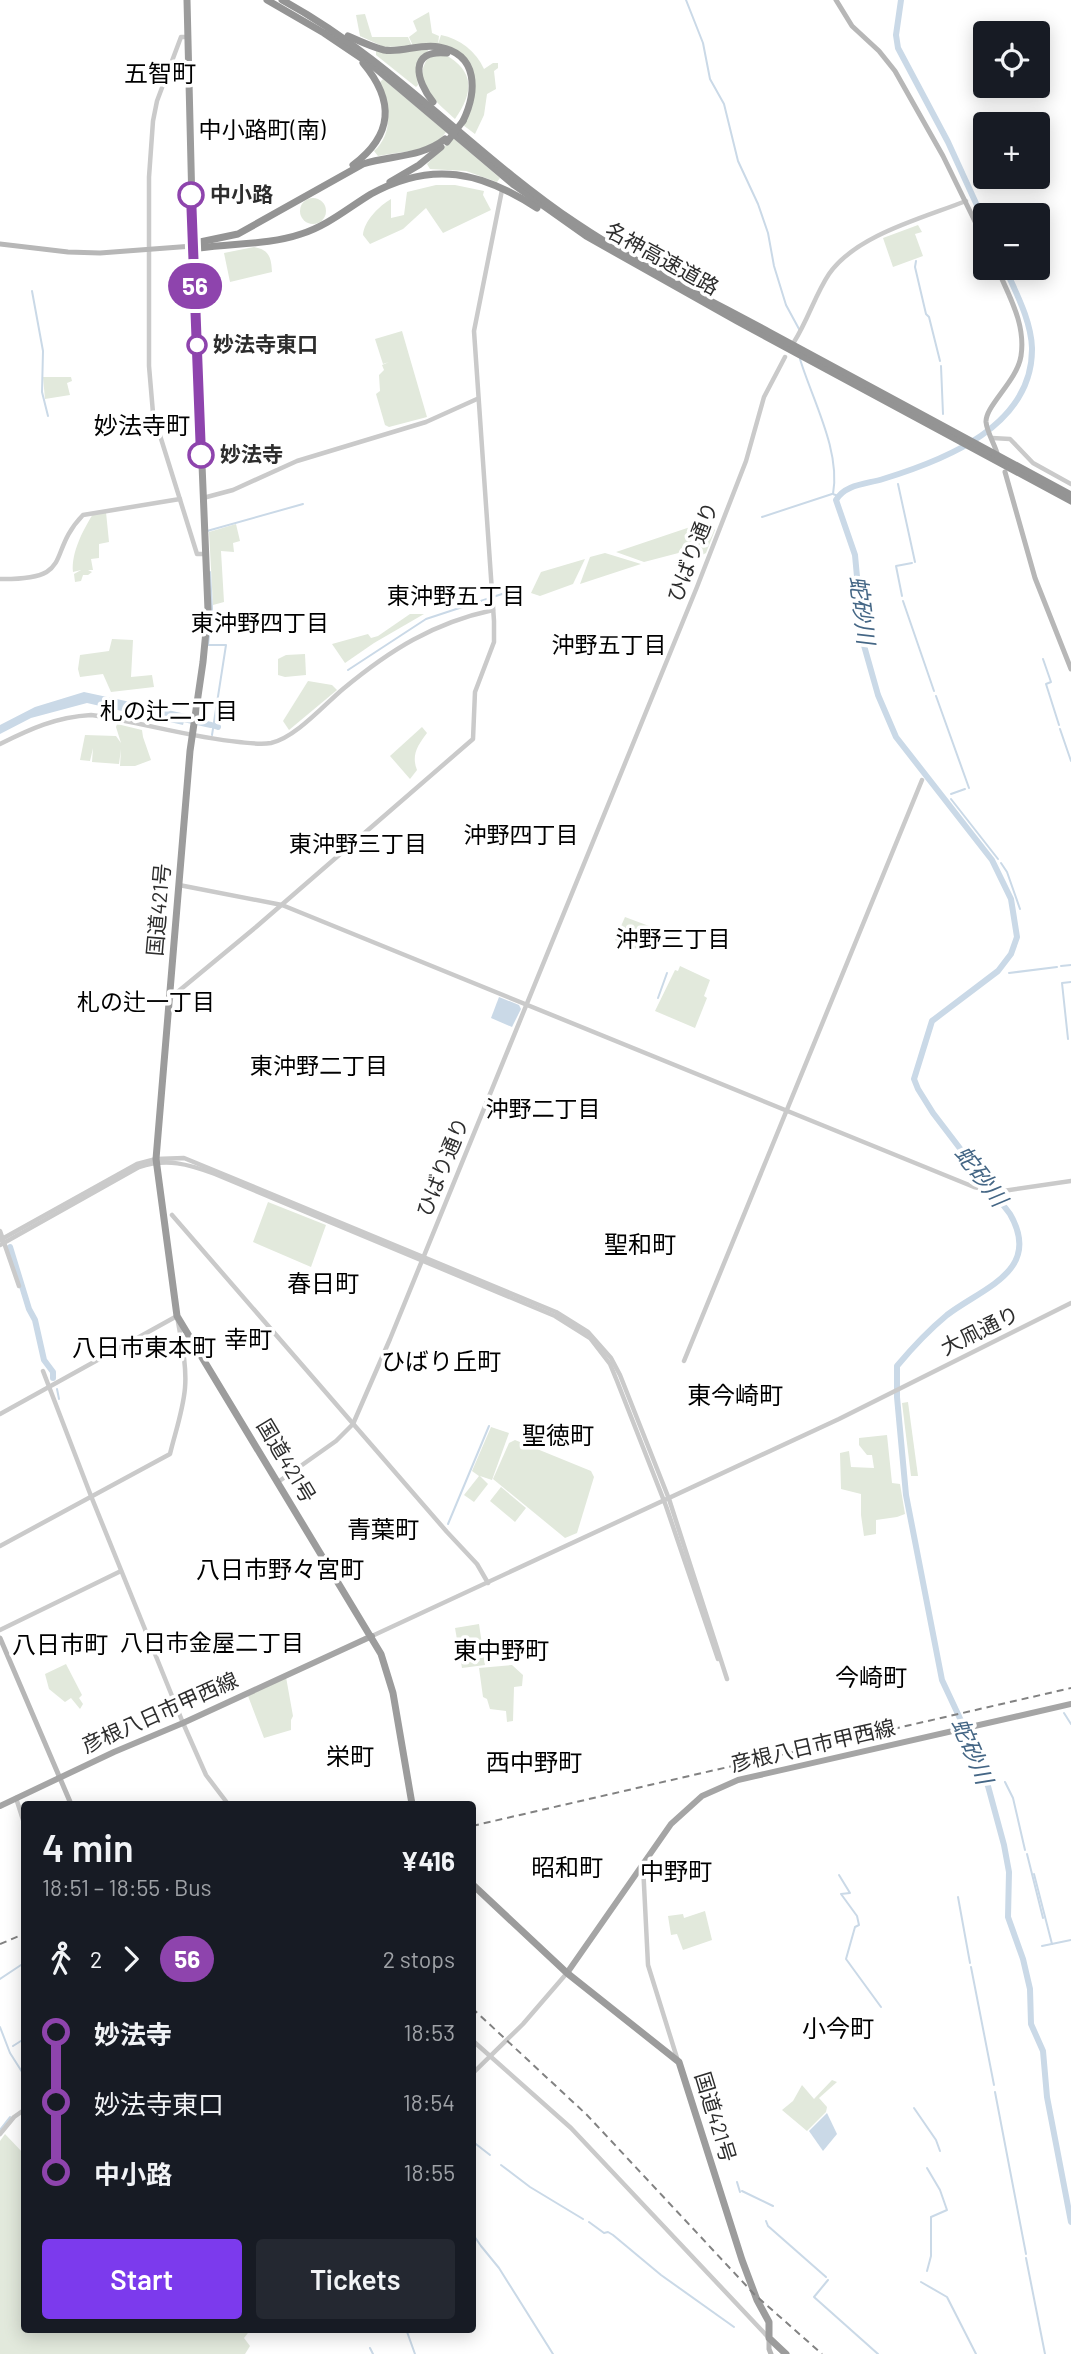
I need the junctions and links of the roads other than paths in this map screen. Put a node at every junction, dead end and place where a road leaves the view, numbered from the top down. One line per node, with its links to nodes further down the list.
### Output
1 (187, 0): 5 (highway, 国道421号)
2 (267, 0): 6 (highway, 名神高速道路)
3 (282, 0): 7 (highway, 名神高速道路); 8 (highway)
4 (836, 0): 13 (main road)
5 (188, 37): 16 (highway, 国道421号); 17 (street)
6 (354, 53): 10 (highway); 18 (highway, 名神高速道路)
7 (446, 119): 8 (highway); 23 (highway, 名神高速道路)
8 (462, 120): 9 (highway, bridge)
9 (446, 140): 10 (highway); 12 (highway)
10 (348, 171): 16 (highway)
11 (502, 190): 22 (street)
12 (373, 193): 16 (highway); 18 (highway)
13 (966, 201): 14 (main road); 20 (street)
14 (973, 216)
15 (0, 244): 17 (main road)
16 (193, 246): 17 (main road); 30 (highway, 国道421号)
17 (149, 248): 31 (street)
18 (616, 255): 23 (highway, 名神高速道路)
19 (1002, 280): 24 (main road)
20 (794, 342)
21 (785, 358): 43 (street, ひばり通り)
22 (477, 399): 30 (street); 35 (street)
23 (905, 409): 25 (highway, 名神高速道路)
24 (992, 438): 26 (main road); 28 (street)
25 (974, 446): 29 (highway, 名神高速道路); 32 (highway, 名神高速道路)
26 (997, 453)
27 (1004, 472): 36 (main road)
28 (1071, 485)
29 (1071, 495)
30 (203, 498): 33 (highway, 国道421号)
31 (180, 499): 33 (street); 34 (street)
32 (1071, 502)
33 (205, 554): 37 (highway, 国道421号)
34 (0, 579)
35 (493, 608): 37 (street); 41 (street)
36 (1071, 669)
37 (193, 733): 38 (street); 40 (highway, 国道421号)
38 (0, 744)
39 (922, 780): 44 (street)
40 (179, 885): 41 (street); 42 (highway, 国道421号)
41 (282, 905): 42 (street); 43 (street)
42 (170, 999): 45 (highway, 国道421号)
43 (526, 1006): 44 (street); 50 (street, ひばり通り)
44 (787, 1110): 46 (street); 54 (street)
45 (156, 1161): 49 (street); 50 (street); 53 (highway, 国道421号)
46 (1071, 1181)
47 (172, 1215): 58 (street)
48 (0, 1231): 49 (street)
49 (2, 1241): 51 (street)
50 (423, 1259): 58 (street, ひばり通り); 61 (street)
51 (19, 1286)
52 (1071, 1303): 61 (street, 大凧通り)
53 (177, 1316): 56 (street); 59 (highway, 国道421号); 60 (street)
54 (684, 1361)
55 (43, 1371): 56 (street)
56 (48, 1387): 57 (street); 60 (street)
57 (0, 1414)
58 (353, 1424): 59 (street); 64 (street)
59 (278, 1482): 66 (highway, 国道421号)
60 (90, 1496): 62 (street); 63 (street)
61 (667, 1500): 64 (street, 大凧通り); 68 (street)
62 (0, 1546)
63 (121, 1571): 65 (street); 70 (street)
64 (488, 1583): 66 (street, 大凧通り)
65 (0, 1630)
66 (372, 1636): 70 (main road, 彦根八日市甲西線); 75 (highway, 国道421号)
67 (0, 1638): 71 (main road)
68 (726, 1680)
69 (1071, 1704): 78 (main road, 彦根八日市甲西線)
70 (183, 1723): 71 (main road, 彦根八日市甲西線); 74 (street)
71 (58, 1778): 72 (main road, 彦根八日市甲西線); 73 (main road)
72 (16, 1797): 76 (main road, 彦根八日市甲西線); 77 (street)
73 (70, 1801)
74 (225, 1801)
75 (411, 1801)
76 (0, 1806)
77 (21, 1813)
78 (640, 1871): 80 (main road, 彦根八日市甲西線); 83 (street)
79 (476, 1888): 80 (highway, 国道421号)
80 (567, 1973): 82 (street); 83 (highway, 国道421号)
81 (476, 2043): 82 (street)
82 (491, 2056): 84 (street); 87 (street)
83 (679, 2062): 87 (highway, 国道421号)
84 (476, 2070)
85 (21, 2112): 86 (street)
86 (0, 2134)
87 (769, 2338): 88 (main road); 89 (highway)
88 (771, 2354)
89 (786, 2354)

